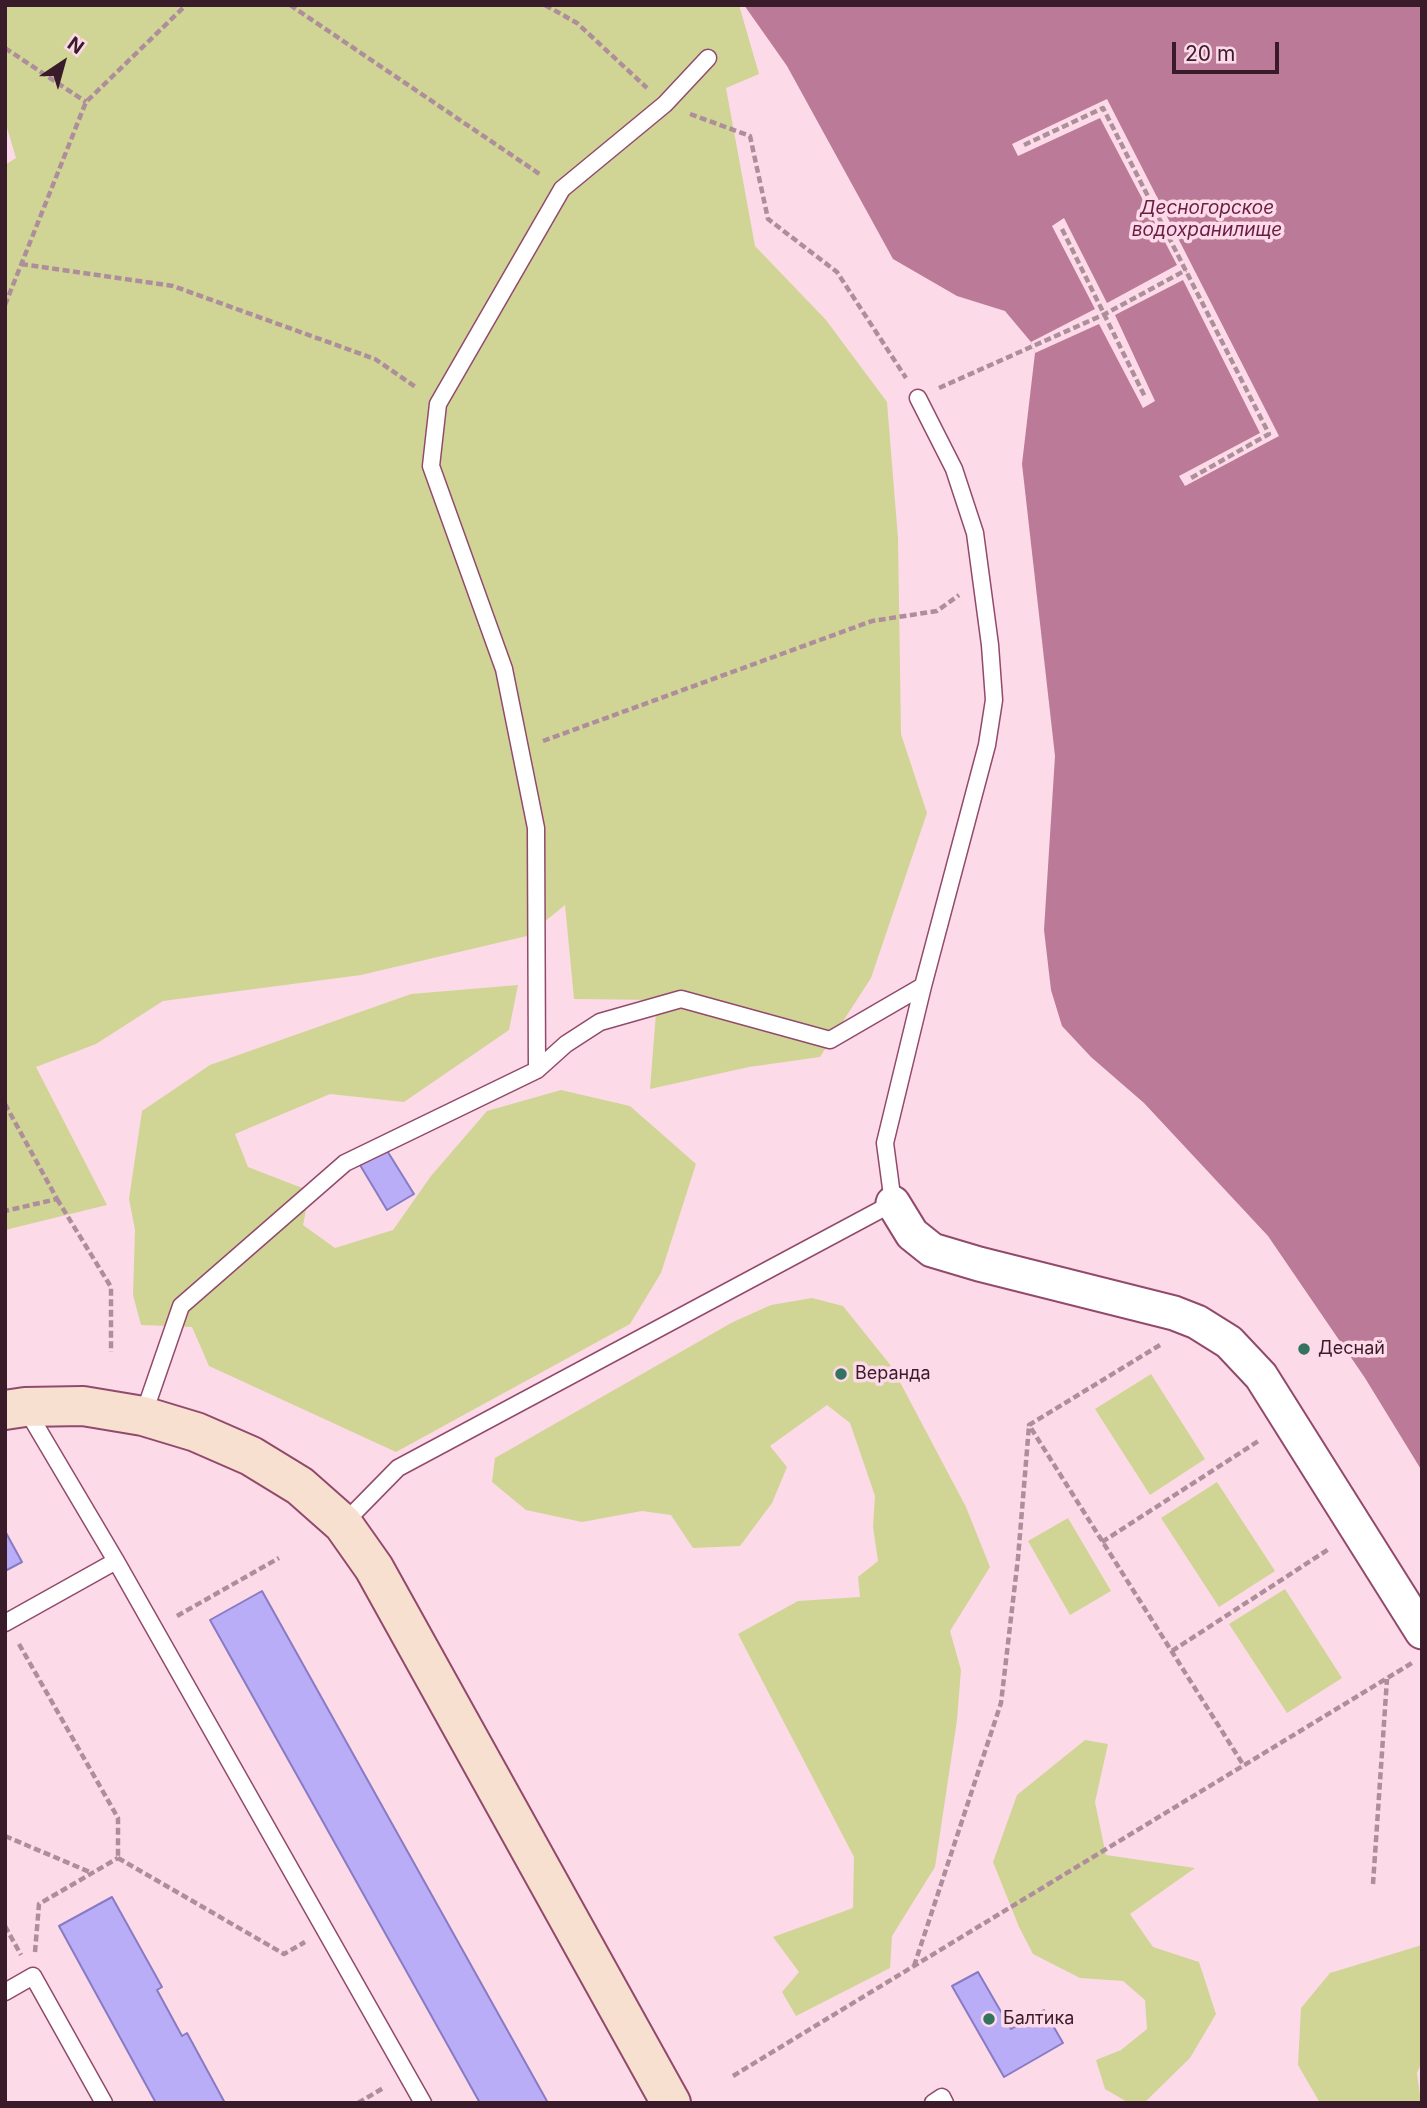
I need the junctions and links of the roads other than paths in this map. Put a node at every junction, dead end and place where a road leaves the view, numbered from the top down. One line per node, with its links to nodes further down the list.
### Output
1 (708, 58): 4 (lane)
2 (918, 398): 3 (lane)
3 (923, 986): 4 (lane); 5 (lane)
4 (537, 1070): 7 (lane)
5 (893, 1203): 8 (lane); 11 (street)
6 (15, 1408): 7 (street); 9 (lane)
7 (143, 1416): 8 (street)
8 (343, 1524): 15 (street)
9 (116, 1561): 10 (lane); 14 (lane)
10 (6, 1623)
11 (1422, 1632)
12 (5, 1992): 13 (lane)
13 (104, 2103)
14 (424, 2103)
15 (671, 2103)
16 (933, 2103): 17 (lane)
17 (945, 2103)

